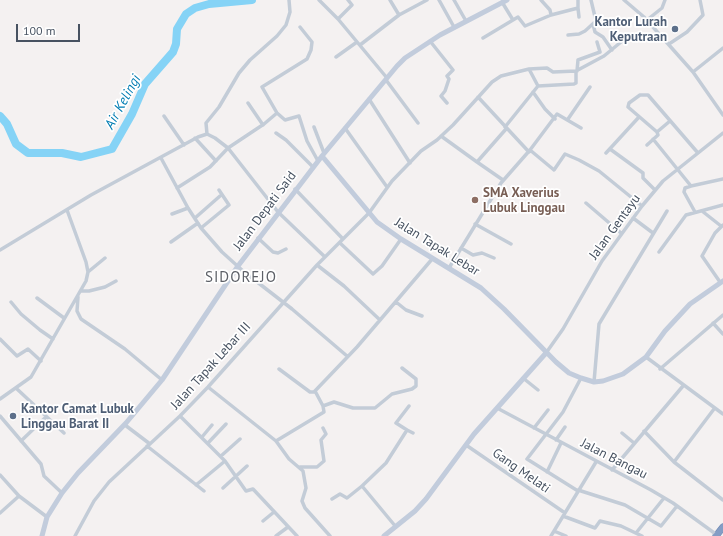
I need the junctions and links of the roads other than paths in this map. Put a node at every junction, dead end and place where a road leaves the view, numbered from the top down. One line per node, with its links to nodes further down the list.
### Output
1 (289, 0): 67 (street)
2 (319, 0): 21 (street)
3 (348, 0): 21 (street)
4 (390, 0): 18 (street)
5 (427, 0): 18 (street)
6 (439, 0): 27 (street)
7 (454, 0): 22 (street)
8 (541, 0): 19 (street)
9 (578, 0): 17 (street)
10 (591, 0): 25 (street)
11 (624, 0): 16 (street)
12 (632, 0): 16 (street)
13 (665, 0): 24 (street)
14 (700, 0): 34 (street)
15 (501, 2): 22 (street, Jalan Depati Said); 23 (street)
16 (628, 3): 24 (street)
17 (578, 8): 19 (street); 20 (street)
18 (399, 15): 33 (street)
19 (551, 15): 23 (street)
20 (579, 17)
21 (338, 19): 33 (street)
22 (466, 20): 27 (street, Jalan Depati Said)
23 (513, 20): 29 (street)
24 (647, 20): 34 (street)
25 (593, 24): 28 (street); 36 (street)
26 (300, 27): 51 (street)
27 (454, 27): 30 (street, Jalan Depati Said)
28 (568, 35)
29 (483, 38)
30 (430, 41): 43 (street, Jalan Depati Said); 50 (street)
31 (597, 42): 37 (street)
32 (621, 42): 36 (street)
33 (358, 44): 39 (street); 43 (street)
34 (669, 44): 42 (street)
35 (723, 48): 42 (street)
36 (612, 50): 38 (street)
37 (600, 52): 38 (street); 41 (street)
38 (604, 56): 41 (street)
39 (336, 57)
40 (529, 69): 41 (street, Jalan Tapak Lebar III); 44 (street); 47 (street, Jalan Tapak Lebar III)
41 (577, 71): 44 (street)
42 (693, 72): 52 (street)
43 (386, 79): 48 (street, Jalan Depati Said); 58 (street)
44 (538, 86): 46 (street)
45 (590, 87): 56 (street)
46 (533, 92): 55 (street); 62 (street)
47 (478, 97): 62 (street); 68 (street, Jalan Tapak Lebar III)
48 (369, 99): 61 (street, Jalan Depati Said); 83 (street)
49 (248, 103): 59 (street)
50 (447, 103)
51 (277, 113): 59 (street); 81 (street)
52 (723, 115)
53 (164, 116): 71 (street)
54 (639, 117): 57 (street); 64 (street); 74 (street)
55 (555, 119): 56 (street); 75 (street)
56 (568, 119): 63 (street)
57 (670, 121): 64 (street); 76 (street)
58 (418, 123)
59 (263, 125): 73 (street)
60 (314, 127): 77 (street)
61 (345, 128): 77 (street, Jalan Depati Said); 88 (street)
62 (505, 128): 75 (street); 82 (street)
63 (581, 128)
64 (657, 132): 70 (street)
65 (276, 133): 84 (street)
66 (723, 133): 76 (street, Jalan Gentayu)
67 (207, 134): 69 (street); 73 (street)
68 (441, 136): 82 (street); 83 (street, Jalan Tapak Lebar III)
69 (195, 138): 71 (street); 80 (street)
70 (653, 139): 72 (street); 85 (street)
71 (184, 145): 79 (street)
72 (647, 145)
73 (228, 148): 80 (street); 102 (street)
74 (610, 150): 78 (street); 93 (street)
75 (530, 151): 87 (street); 97 (street)
76 (698, 153): 85 (street, Jalan Gentayu)
77 (323, 154): 81 (street, Jalan Depati Said); 104 (street, Jalan Tapak Lebar)
78 (606, 154)
79 (161, 158): 90 (street); 99 (street)
80 (216, 161): 90 (street)
81 (318, 161): 84 (street, Jalan Depati Said)
82 (477, 162): 87 (street)
83 (410, 163): 88 (street, Jalan Tapak Lebar III)
84 (313, 167): 91 (street, Jalan Depati Said)
85 (678, 168): 89 (street); 93 (street, Jalan Gentayu)
86 (723, 179): 89 (street)
87 (503, 180): 109 (street)
88 (387, 186): 104 (street, Jalan Tapak Lebar III)
89 (691, 186): 103 (street)
90 (178, 188): 98 (street)
91 (295, 189): 102 (street, Jalan Depati Said); 115 (street)
92 (219, 190): 111 (street)
93 (656, 190): 97 (street, Jalan Gentayu)
94 (220, 196): 106 (street)
95 (586, 203): 112 (street)
96 (723, 205): 101 (street)
97 (642, 206): 107 (street, Jalan Gentayu)
98 (188, 208): 105 (street); 106 (street)
99 (67, 210): 122 (street); 131 (street)
100 (667, 211): 113 (street)
101 (702, 211): 103 (street); 110 (street)
102 (278, 212): 114 (street, Jalan Depati Said); 124 (street)
103 (695, 212): 123 (street)
104 (369, 213): 115 (street, Jalan Tapak Lebar III); 116 (street, Jalan Tapak Lebar)
105 (172, 214)
106 (195, 218): 108 (street)
107 (633, 218): 112 (street, Jalan Gentayu); 113 (street)
108 (198, 223): 111 (street); 117 (street)
109 (475, 224): 119 (street); 120 (street)
110 (722, 226): 133 (street)
111 (201, 228): 129 (street)
112 (621, 233): 147 (street, Jalan Gentayu)
113 (654, 233): 157 (street)
114 (258, 238): 121 (street); 129 (street, Jalan Depati Said)
115 (343, 239): 118 (street, Jalan Tapak Lebar III)
116 (401, 239): 118 (street); 126 (street, Jalan Tapak Lebar)
117 (171, 242)
118 (340, 242): 124 (street, Jalan Tapak Lebar III)
119 (511, 244)
120 (461, 248): 127 (street); 130 (street)
121 (286, 249)
122 (0, 250)
123 (659, 252)
124 (325, 257): 128 (street, Jalan Tapak Lebar III)
125 (106, 258): 131 (street)
126 (433, 258): 130 (street, Jalan Tapak Lebar); 138 (street)
127 (494, 258)
128 (317, 265): 137 (street, Jalan Tapak Lebar III); 142 (street)
129 (238, 266): 137 (street); 156 (street, Jalan Depati Said)
130 (449, 268): 147 (street, Jalan Tapak Lebar)
131 (88, 272): 134 (street)
132 (116, 281): 134 (street)
133 (722, 282): 149 (street)
134 (80, 293): 141 (street); 156 (street)
135 (37, 298): 141 (street)
136 (11, 302): 146 (street)
137 (283, 302): 148 (street); 159 (street, Jalan Tapak Lebar III)
138 (396, 302): 140 (street); 142 (street)
139 (723, 315): 143 (street)
140 (422, 316)
141 (64, 318): 146 (street)
142 (380, 320): 148 (street)
143 (713, 323): 144 (street); 153 (street)
144 (723, 334)
145 (0, 339): 150 (street)
146 (53, 339): 150 (street)
147 (546, 353): 154 (street); 155 (street, Jalan Tapak Lebar)
148 (347, 356): 162 (street)
149 (646, 357): 153 (street); 157 (street)
150 (42, 361): 160 (street)
151 (402, 368): 164 (street)
152 (279, 369): 162 (street)
153 (660, 369): 158 (street)
154 (523, 378): 161 (street); 166 (street)
155 (581, 378): 157 (street, Jalan Tapak Lebar); 184 (street)
156 (162, 380): 174 (street, Jalan Depati Said)
157 (594, 382)
158 (683, 386): 167 (street); 180 (street)
159 (208, 387): 171 (street, Jalan Tapak Lebar III); 189 (street)
160 (17, 389): 163 (street); 172 (street)
161 (538, 390)
162 (315, 391): 164 (street)
163 (0, 399)
164 (323, 406): 189 (street)
165 (409, 406): 179 (street)
166 (497, 408): 178 (street, Jalan Bangau); 194 (street)
167 (714, 409): 169 (street); 198 (street)
168 (548, 410): 178 (street)
169 (723, 414)
170 (0, 416): 188 (street)
171 (180, 416): 185 (street); 193 (street, Jalan Tapak Lebar III)
172 (46, 417): 181 (street); 188 (street)
173 (226, 424): 190 (street)
174 (125, 425): 193 (street); 210 (street, Jalan Depati Said)
175 (212, 425): 185 (street)
176 (565, 427): 187 (street)
177 (323, 428): 200 (street)
178 (534, 428): 184 (street, Jalan Bangau)
179 (407, 430): 182 (street); 206 (street)
180 (644, 431): 192 (street); 198 (street)
181 (64, 433)
182 (413, 433)
183 (622, 433): 192 (street)
184 (546, 435): 187 (street, Jalan Bangau); 202 (street)
185 (202, 437): 190 (street)
186 (240, 438): 195 (street)
187 (556, 440): 191 (street, Jalan Bangau)
188 (21, 441): 210 (street)
189 (276, 441): 200 (street)
190 (208, 443): 195 (street)
191 (561, 443): 197 (street, Jalan Bangau); 202 (street)
192 (634, 443): 201 (street)
193 (149, 445): 205 (street); 229 (street, Jalan Tapak Lebar III)
194 (466, 445): 218 (street, Gang Melati); 223 (street)
195 (221, 456): 196 (street)
196 (225, 461): 204 (street); 205 (street)
197 (596, 462): 201 (street, Jalan Bangau); 208 (street)
198 (674, 462): 214 (street)
199 (247, 466): 204 (street)
200 (300, 468): 232 (street)
201 (612, 470): 212 (street, Jalan Bangau)
202 (547, 472): 208 (street)
203 (0, 475): 211 (street)
204 (235, 475): 207 (street); 216 (street)
205 (196, 485): 209 (street)
206 (362, 486): 213 (street); 223 (street)
207 (223, 488)
208 (578, 490): 218 (street); 220 (street)
209 (204, 491)
210 (62, 493): 219 (street, Jalan Depati Said)
211 (19, 496): 217 (street); 219 (street)
212 (664, 498): 215 (street, Jalan Bangau); 220 (street)
213 (332, 499)
214 (723, 500)
215 (677, 506): 220 (street); 227 (street, Jalan Bangau)
216 (274, 512): 221 (street); 222 (street)
217 (0, 513)
218 (564, 514): 225 (street); 226 (street, Gang Melati)
219 (47, 517): 228 (street, Jalan Depati Said)
220 (649, 517): 226 (street)
221 (263, 521)
222 (288, 527): 230 (street); 231 (street)
223 (396, 527): 233 (street)
224 (723, 527): 227 (highway)
225 (554, 531): 234 (street); 235 (street)
226 (636, 533): 236 (street)
227 (717, 535)
228 (42, 536)
229 (75, 536)
230 (276, 536)
231 (297, 536)
232 (330, 536)
233 (384, 536)
234 (551, 536)
235 (566, 536)
236 (642, 536)

